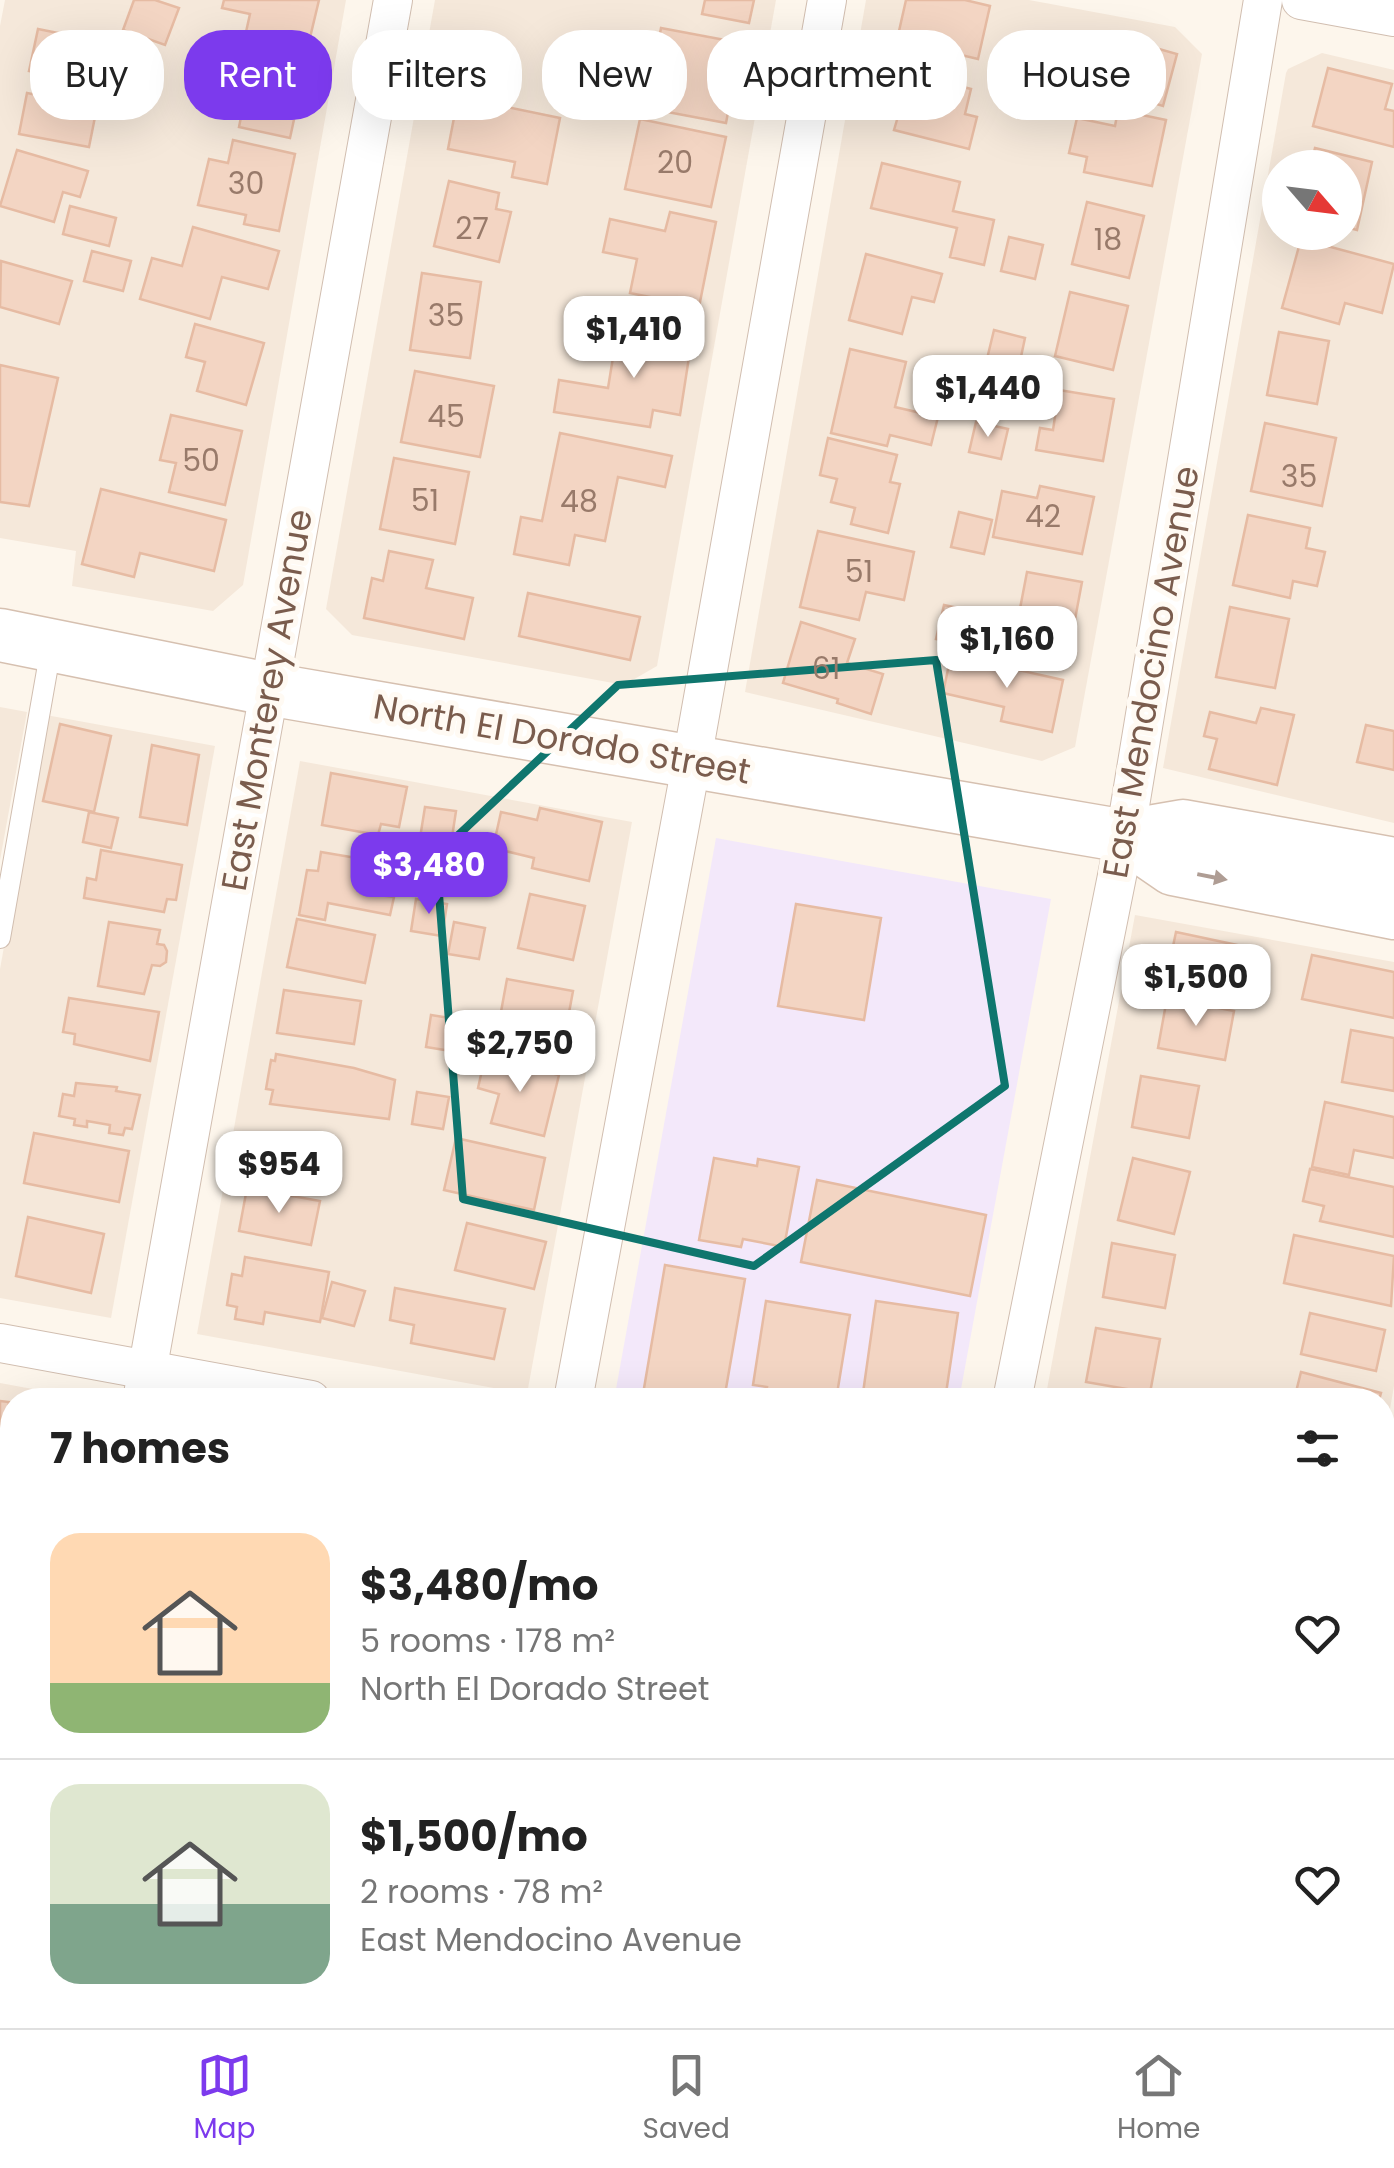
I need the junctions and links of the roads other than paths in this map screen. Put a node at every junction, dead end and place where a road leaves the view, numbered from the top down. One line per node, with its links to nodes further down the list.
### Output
1 (392, 0): 8 (street, East Monterey Avenue)
2 (828, 0): 9 (street)
3 (1263, 0): 10 (street, East Mendocino Avenue)
4 (1302, 0): 5 (street)
5 (1394, 17)
6 (0, 635): 7 (main road, North El Dorado Street)
7 (52, 646): 8 (main road, North El Dorado Street); 13 (lane)
8 (268, 689): 9 (main road, North El Dorado Street); 15 (street, East Monterey Avenue)
9 (692, 760): 10 (main road, North El Dorado Street); 17 (street)
10 (1125, 836): 11 (main road, North El Dorado Street); 12 (main road, North El Dorado Street, one-way to 12); 18 (street, East Mendocino Avenue)
11 (1394, 864)
12 (1394, 913)
13 (0, 938)
14 (0, 1343): 15 (street)
15 (145, 1385): 16 (street)
16 (178, 1388)
17 (575, 1388)
18 (1014, 1388)

